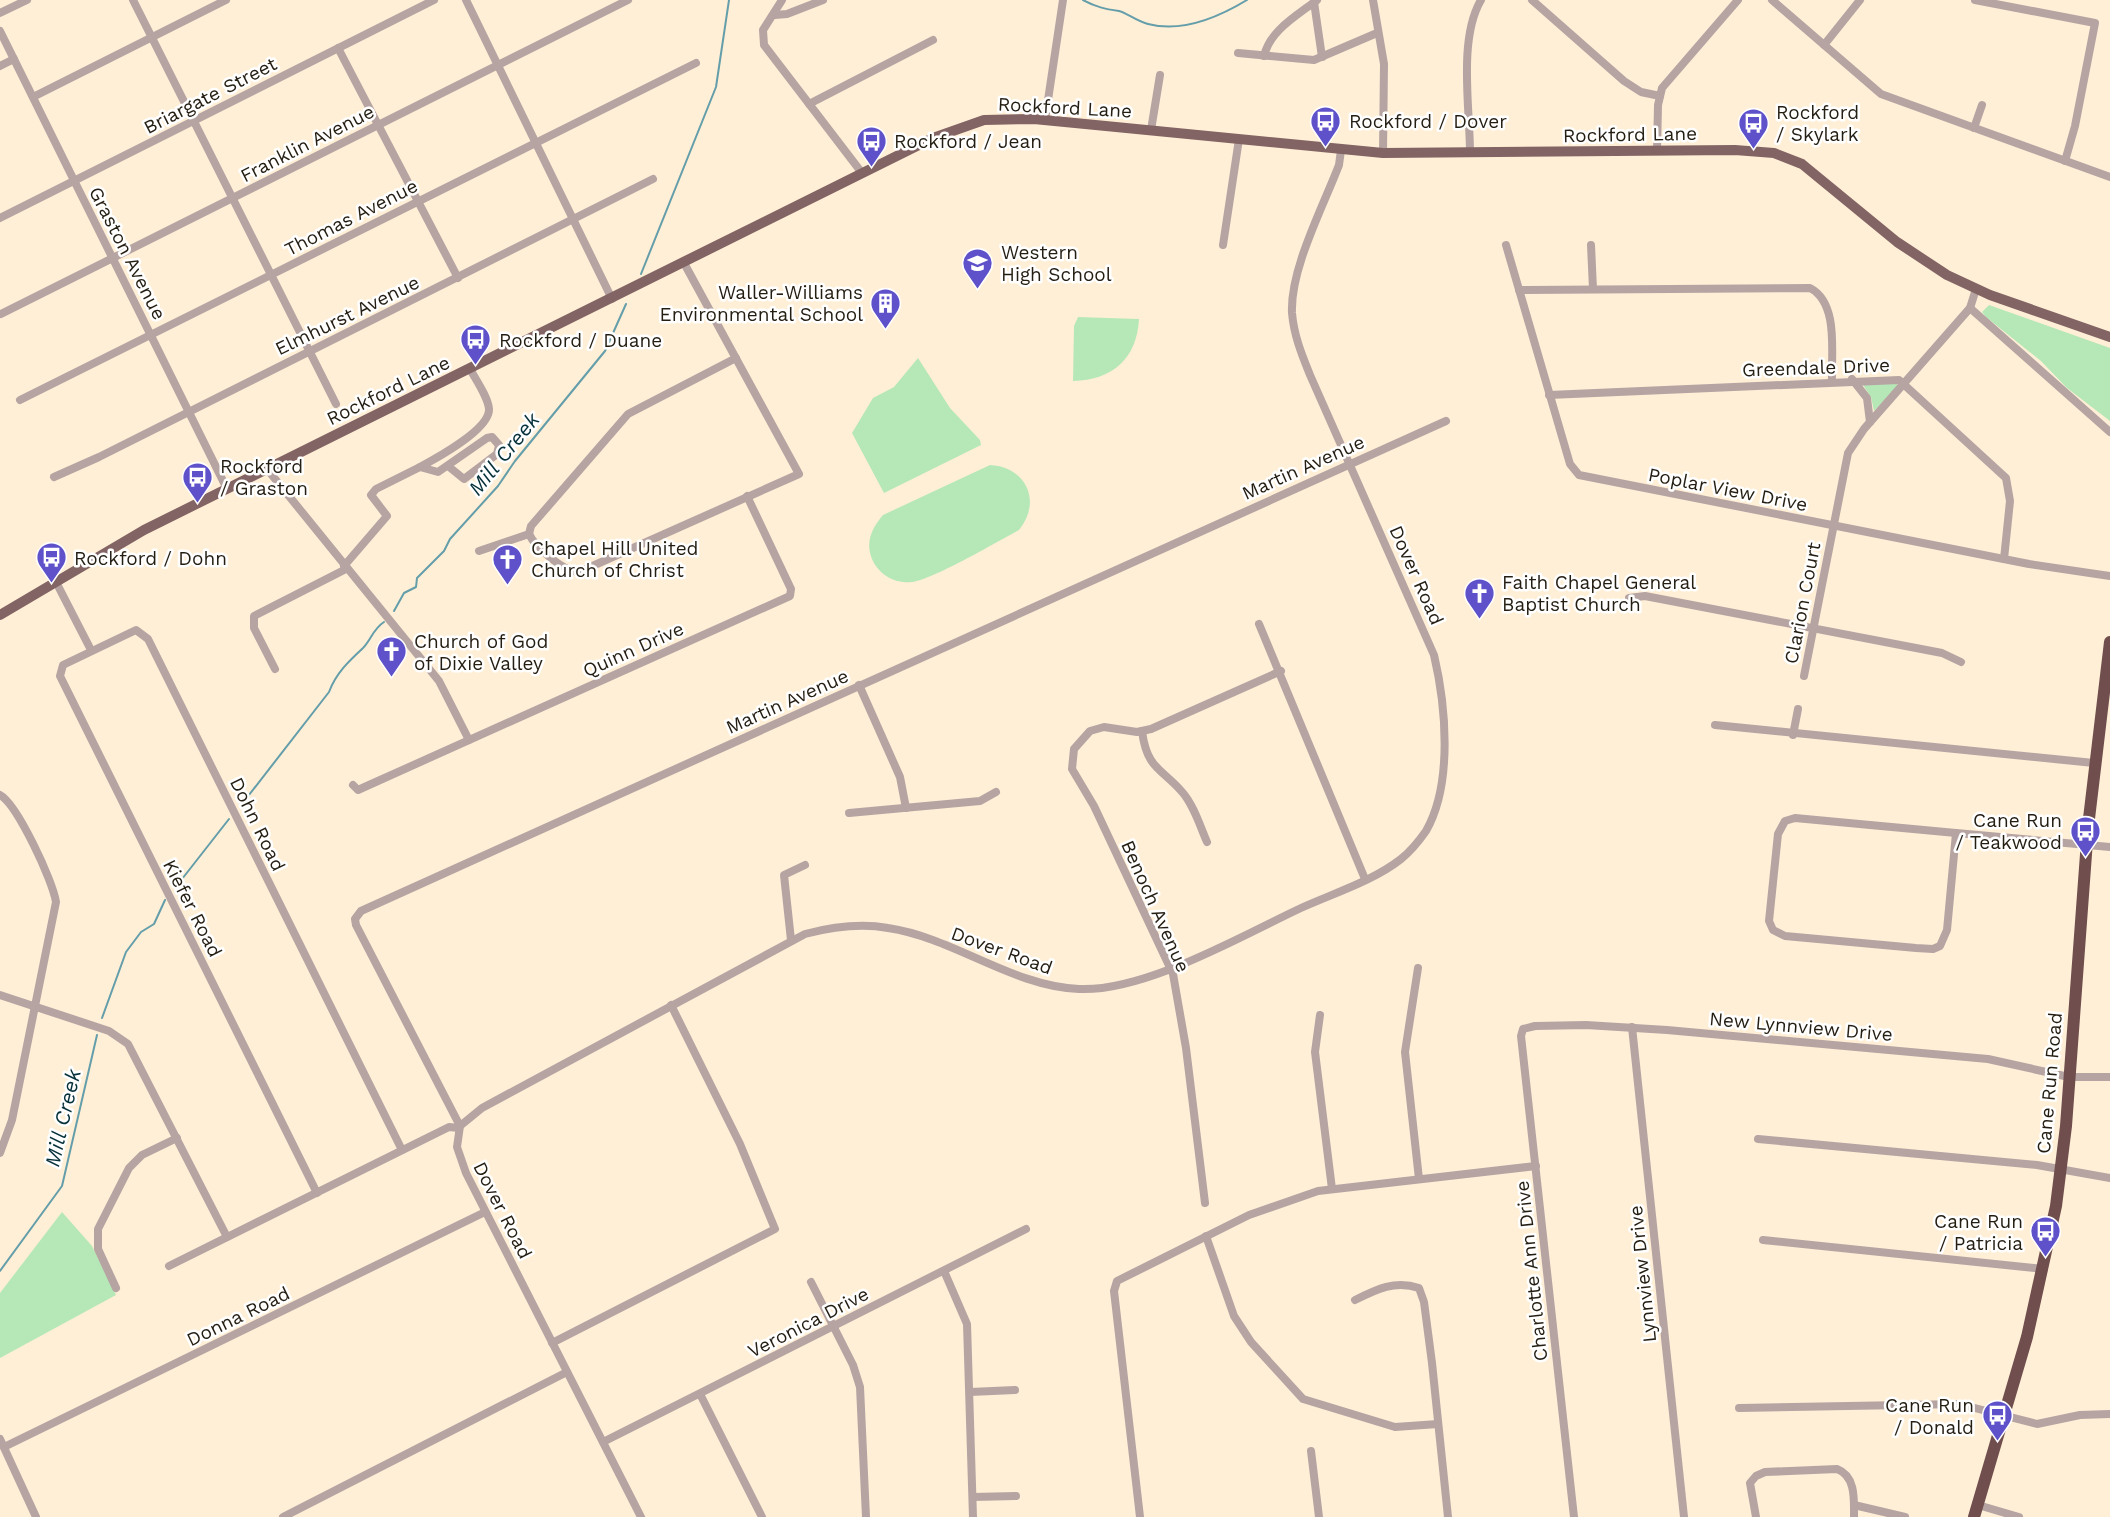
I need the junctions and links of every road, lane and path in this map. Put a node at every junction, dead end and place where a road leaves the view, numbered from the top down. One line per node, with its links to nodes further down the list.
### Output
1 (27, 0): 19 (street)
2 (133, 0): 23 (street)
3 (226, 0): 23 (street)
4 (434, 0): 26 (street, Briargate Street)
5 (466, 0): 32 (street)
6 (628, 0): 32 (street, Franklin Avenue)
7 (782, 0): 20 (street)
8 (823, 0): 20 (street)
9 (1063, 0): 39 (street)
10 (1373, 0): 22 (street)
11 (1481, 0): 49 (street)
12 (1532, 0): 35 (street)
13 (1738, 0): 35 (street)
14 (1772, 0): 25 (street)
15 (1860, 0): 25 (street)
16 (1975, 0): 18 (street)
17 (1316, 1): 28 (street); 29 (street)
18 (2005, 3): 50 (street)
19 (0, 13)
20 (775, 15): 37 (street)
21 (0, 31): 30 (street, Graston Avenue)
22 (1377, 33): 29 (street); 48 (street)
23 (152, 37): 36 (street); 40 (street)
24 (933, 40): 37 (street)
25 (1824, 45): 42 (street)
26 (338, 48): 40 (street, Briargate Street); 41 (street)
27 (1238, 53): 28 (street)
28 (1264, 56): 29 (street)
29 (1322, 57)
30 (14, 58): 33 (street); 36 (street, Graston Avenue)
31 (696, 63): 45 (street, Thomas Avenue)
32 (498, 65): 41 (street, Franklin Avenue); 45 (street)
33 (0, 66)
34 (1160, 75): 43 (street)
35 (1660, 96): 47 (street)
36 (33, 97): 54 (street, Graston Avenue)
37 (809, 104): 51 (street)
38 (1982, 105): 42 (street)
39 (1045, 120): 43 (main road, Rockford Lane); 51 (main road, Rockford Lane)
40 (194, 121): 54 (street, Briargate Street); 55 (street)
41 (379, 124): 55 (street, Franklin Avenue); 56 (street)
42 (1974, 128): 50 (street)
43 (1152, 130): 44 (main road, Rockford Lane)
44 (1238, 139): 46 (main road, Rockford Lane); 59 (street)
45 (536, 142): 56 (street, Thomas Avenue); 58 (street)
46 (1341, 150): 48 (main road, Rockford Lane); 87 (street, Dover Road)
47 (1657, 151): 49 (main road, Rockford Lane); 67 (main road, Rockford Lane)
48 (1383, 153): 49 (main road, Rockford Lane)
49 (1470, 153)
50 (2065, 161): 52 (street)
51 (862, 173): 63 (main road, Rockford Lane)
52 (2110, 177)
53 (653, 179): 58 (street, Elmhurst Avenue)
54 (74, 180): 57 (street, Briargate Street); 62 (street, Graston Avenue)
55 (232, 198): 62 (street, Franklin Avenue); 64 (street)
56 (416, 202): 64 (street, Thomas Avenue); 65 (street)
57 (0, 218)
58 (574, 220): 65 (street, Elmhurst Avenue); 69 (street)
59 (1223, 245)
60 (1591, 245): 66 (street)
61 (1506, 246): 68 (street, Poplar View Drive)
62 (113, 257): 71 (street, Franklin Avenue); 72 (street, Graston Avenue)
63 (684, 263): 69 (main road, Rockford Lane); 75 (street)
64 (271, 275): 72 (street, Thomas Avenue); 74 (street)
65 (458, 278): 74 (street, Elmhurst Avenue)
66 (1593, 289): 68 (street); 78 (street)
67 (1976, 289): 70 (street, Clarion Court); 73 (main road, Rockford Lane)
68 (1519, 290): 80 (street, Poplar View Drive)
69 (612, 299): 76 (main road, Rockford Lane)
70 (1970, 308): 79 (street, Clarion Court); 86 (street)
71 (1, 314)
72 (151, 334): 81 (street, Thomas Avenue); 83 (street, Graston Avenue)
73 (2110, 337)
74 (310, 351): 82 (street); 83 (street, Elmhurst Avenue)
75 (736, 358): 93 (street); 95 (street)
76 (470, 369): 89 (street); 90 (main road, Rockford Lane)
77 (1852, 379): 78 (street, Greendale Drive); 79 (street, Greendale Drive); 85 (street)
78 (1832, 380): 80 (street, Greendale Drive)
79 (1904, 385): 85 (street, Clarion Court); 97 (street, Greendale Drive)
80 (1549, 395): 94 (street, Poplar View Drive)
81 (20, 400)
82 (336, 404)
83 (190, 412): 91 (street, Elmhurst Avenue); 92 (street, Graston Avenue)
84 (1447, 421): 87 (street, Martin Avenue)
85 (1870, 422): 94 (street, Clarion Court)
86 (2110, 432)
87 (1350, 463): 111 (street, Martin Avenue); 128 (street, Dover Road)
88 (448, 466): 88 (street); 89 (street)
89 (420, 467): 98 (street)
90 (267, 469): 92 (main road, Rockford Lane); 98 (street)
91 (54, 477)
92 (227, 489): 100 (main road, Rockford Lane)
93 (747, 496): 95 (street); 116 (street, Quinn Drive)
94 (1833, 525): 97 (street, Poplar View Drive); 104 (street, Clarion Court)
95 (529, 534): 96 (street)
96 (479, 551)
97 (2004, 559): 99 (street, Poplar View Drive)
98 (345, 568): 108 (street); 116 (street)
99 (2110, 576)
100 (56, 582): 102 (main road, Rockford Lane); 106 (street)
101 (1629, 598): 104 (street)
102 (0, 615)
103 (1259, 624): 109 (street)
104 (1813, 628): 107 (street); 110 (street, Clarion Court)
105 (2110, 642): 117 (highway, Cane Run Road)
106 (91, 650): 143 (street, Dohn Road); 150 (street, Kiefer Road)
107 (1961, 662)
108 (275, 669)
109 (1280, 671): 114 (street); 128 (street)
110 (1804, 676)
111 (859, 685): 121 (street); 140 (street, Martin Avenue)
112 (1798, 709): 115 (street)
113 (1715, 725): 115 (street)
114 (1142, 731): 124 (street); 130 (street, Benoch Avenue)
115 (1793, 734): 117 (street)
116 (469, 740): 118 (street)
117 (2094, 763): 125 (highway, Cane Run Road)
118 (352, 785)
119 (996, 792): 121 (street)
120 (0, 794): 134 (street)
121 (906, 808): 122 (street)
122 (849, 813)
123 (1956, 833): 123 (street); 125 (street)
124 (1207, 842)
125 (2087, 845): 126 (street); 138 (highway, Cane Run Road)
126 (2110, 847)
127 (806, 865): 129 (street)
128 (1365, 879): 130 (street, Dover Road)
129 (791, 940): 130 (street, Dover Road); 133 (street, Dover Road)
130 (1169, 968): 151 (street, Benoch Avenue)
131 (1418, 968): 148 (street)
132 (0, 995): 134 (street)
133 (671, 1005): 140 (street, Dover Road); 164 (street)
134 (35, 1007): 141 (street); 144 (street)
135 (1320, 1015): 149 (street)
136 (1528, 1026): 137 (street, New Lynnview Drive); 145 (street, Charlotte Ann Drive)
137 (1632, 1027): 138 (street, New Lynnview Drive); 190 (street, Lynnview Drive)
138 (2069, 1077): 139 (street, New Lynnview Drive); 146 (highway, Cane Run Road)
139 (2110, 1077)
140 (460, 1127): 143 (street); 152 (street, Dover Road)
141 (177, 1138): 155 (street); 161 (street)
142 (1758, 1139): 146 (street)
143 (402, 1150): 150 (street)
144 (0, 1153)
145 (1536, 1166): 148 (street); 189 (street, Charlotte Ann Drive)
146 (2061, 1167): 147 (street); 158 (highway, Cane Run Road)
147 (2110, 1178)
148 (1419, 1179): 149 (street)
149 (1332, 1189): 154 (street)
150 (317, 1193): 155 (street)
151 (1205, 1203)
152 (485, 1212): 164 (street, Dover Road); 173 (street, Donna Road)
153 (1026, 1229): 159 (street, Veronica Drive)
154 (1206, 1236): 172 (street); 186 (street)
155 (227, 1237): 157 (street)
156 (1763, 1240): 158 (street)
157 (169, 1266)
158 (2044, 1269): 171 (highway, Cane Run Road)
159 (944, 1271): 163 (street, Veronica Drive); 167 (street)
160 (811, 1282): 163 (street)
161 (116, 1288)
162 (1355, 1300): 172 (street)
163 (834, 1327): 168 (street, Veronica Drive); 184 (street)
164 (552, 1343): 165 (street, Dover Road)
165 (567, 1372): 174 (street, Dover Road); 181 (street)
166 (1015, 1390): 167 (street)
167 (970, 1392): 177 (street)
168 (700, 1394): 174 (street, Veronica Drive); 183 (street)
169 (1739, 1408): 171 (street)
170 (2110, 1414): 171 (street)
171 (2005, 1415): 179 (highway, Cane Run Road)
172 (1438, 1424): 188 (street)
173 (2, 1443): 180 (street)
174 (603, 1443): 182 (street, Dover Road)
175 (1311, 1451): 187 (street)
176 (1016, 1496): 177 (street)
177 (973, 1497): 185 (street)
178 (1854, 1505): 191 (street); 192 (street); 193 (street)
179 (1976, 1511): 194 (street)
180 (36, 1517)
181 (282, 1517)
182 (641, 1517)
183 (762, 1517)
184 (866, 1517)
185 (973, 1517)
186 (1140, 1517)
187 (1319, 1517)
188 (1448, 1517)
189 (1574, 1517)
190 (1684, 1517)
191 (1756, 1517)
192 (1854, 1517)
193 (1905, 1517)
194 (2019, 1517)

